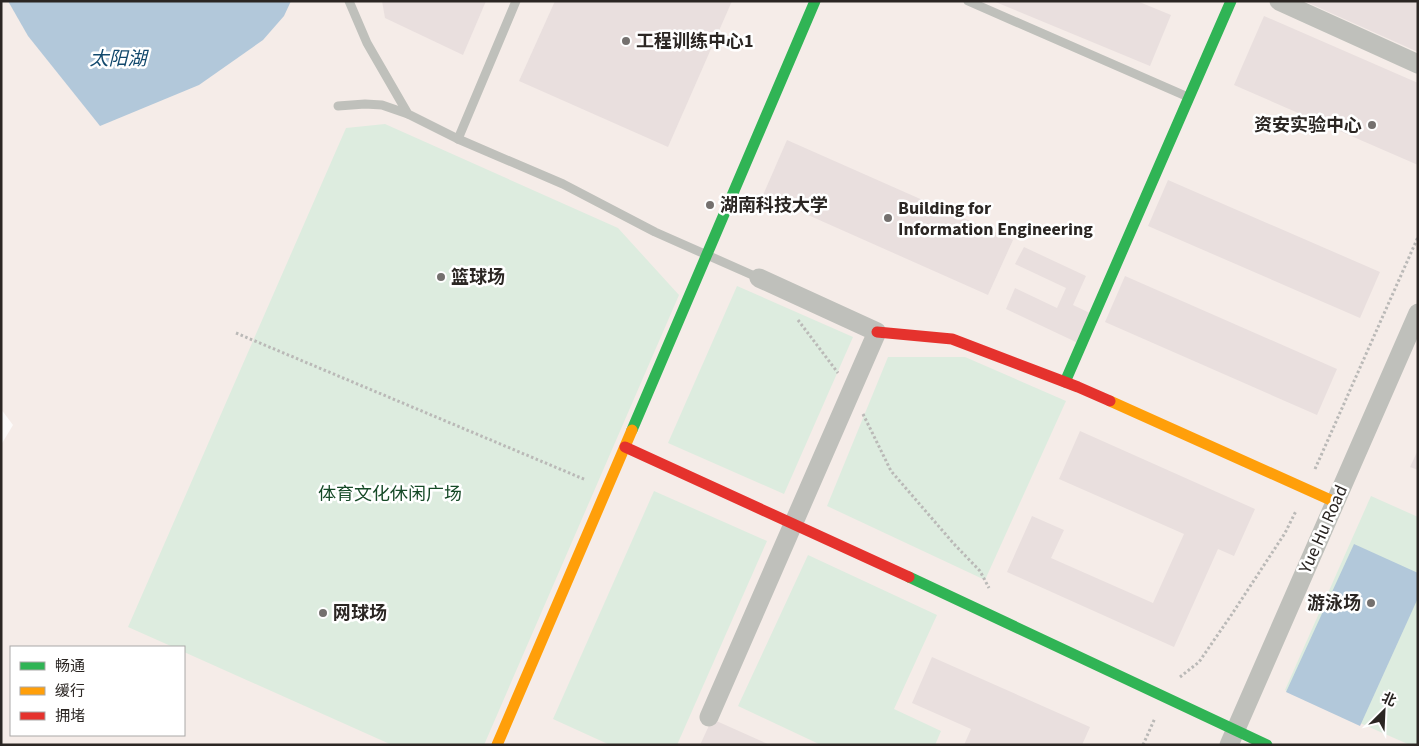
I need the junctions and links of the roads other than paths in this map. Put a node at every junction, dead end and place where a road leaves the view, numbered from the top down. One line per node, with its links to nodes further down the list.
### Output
1 (349, 1): 10 (lane)
2 (516, 1): 11 (lane)
3 (815, 1): 12 (street)
4 (968, 1): 8 (lane)
5 (1231, 1): 8 (street)
6 (1279, 1): 7 (street)
7 (1418, 64)
8 (1189, 97): 16 (street)
9 (338, 106): 10 (lane)
10 (408, 114): 11 (lane)
11 (458, 140): 12 (lane)
12 (707, 254): 13 (lane); 17 (street)
13 (758, 278): 15 (street)
14 (1418, 313): 18 (street, Yue Hu Road)
15 (877, 332): 16 (street); 19 (street)
16 (1065, 382): 18 (street)
17 (625, 447): 19 (street); 22 (street)
18 (1335, 502): 21 (street, Yue Hu Road)
19 (792, 524): 20 (street); 21 (street)
20 (709, 717)
21 (1232, 737): 23 (street)
22 (497, 745)
23 (1267, 745)

